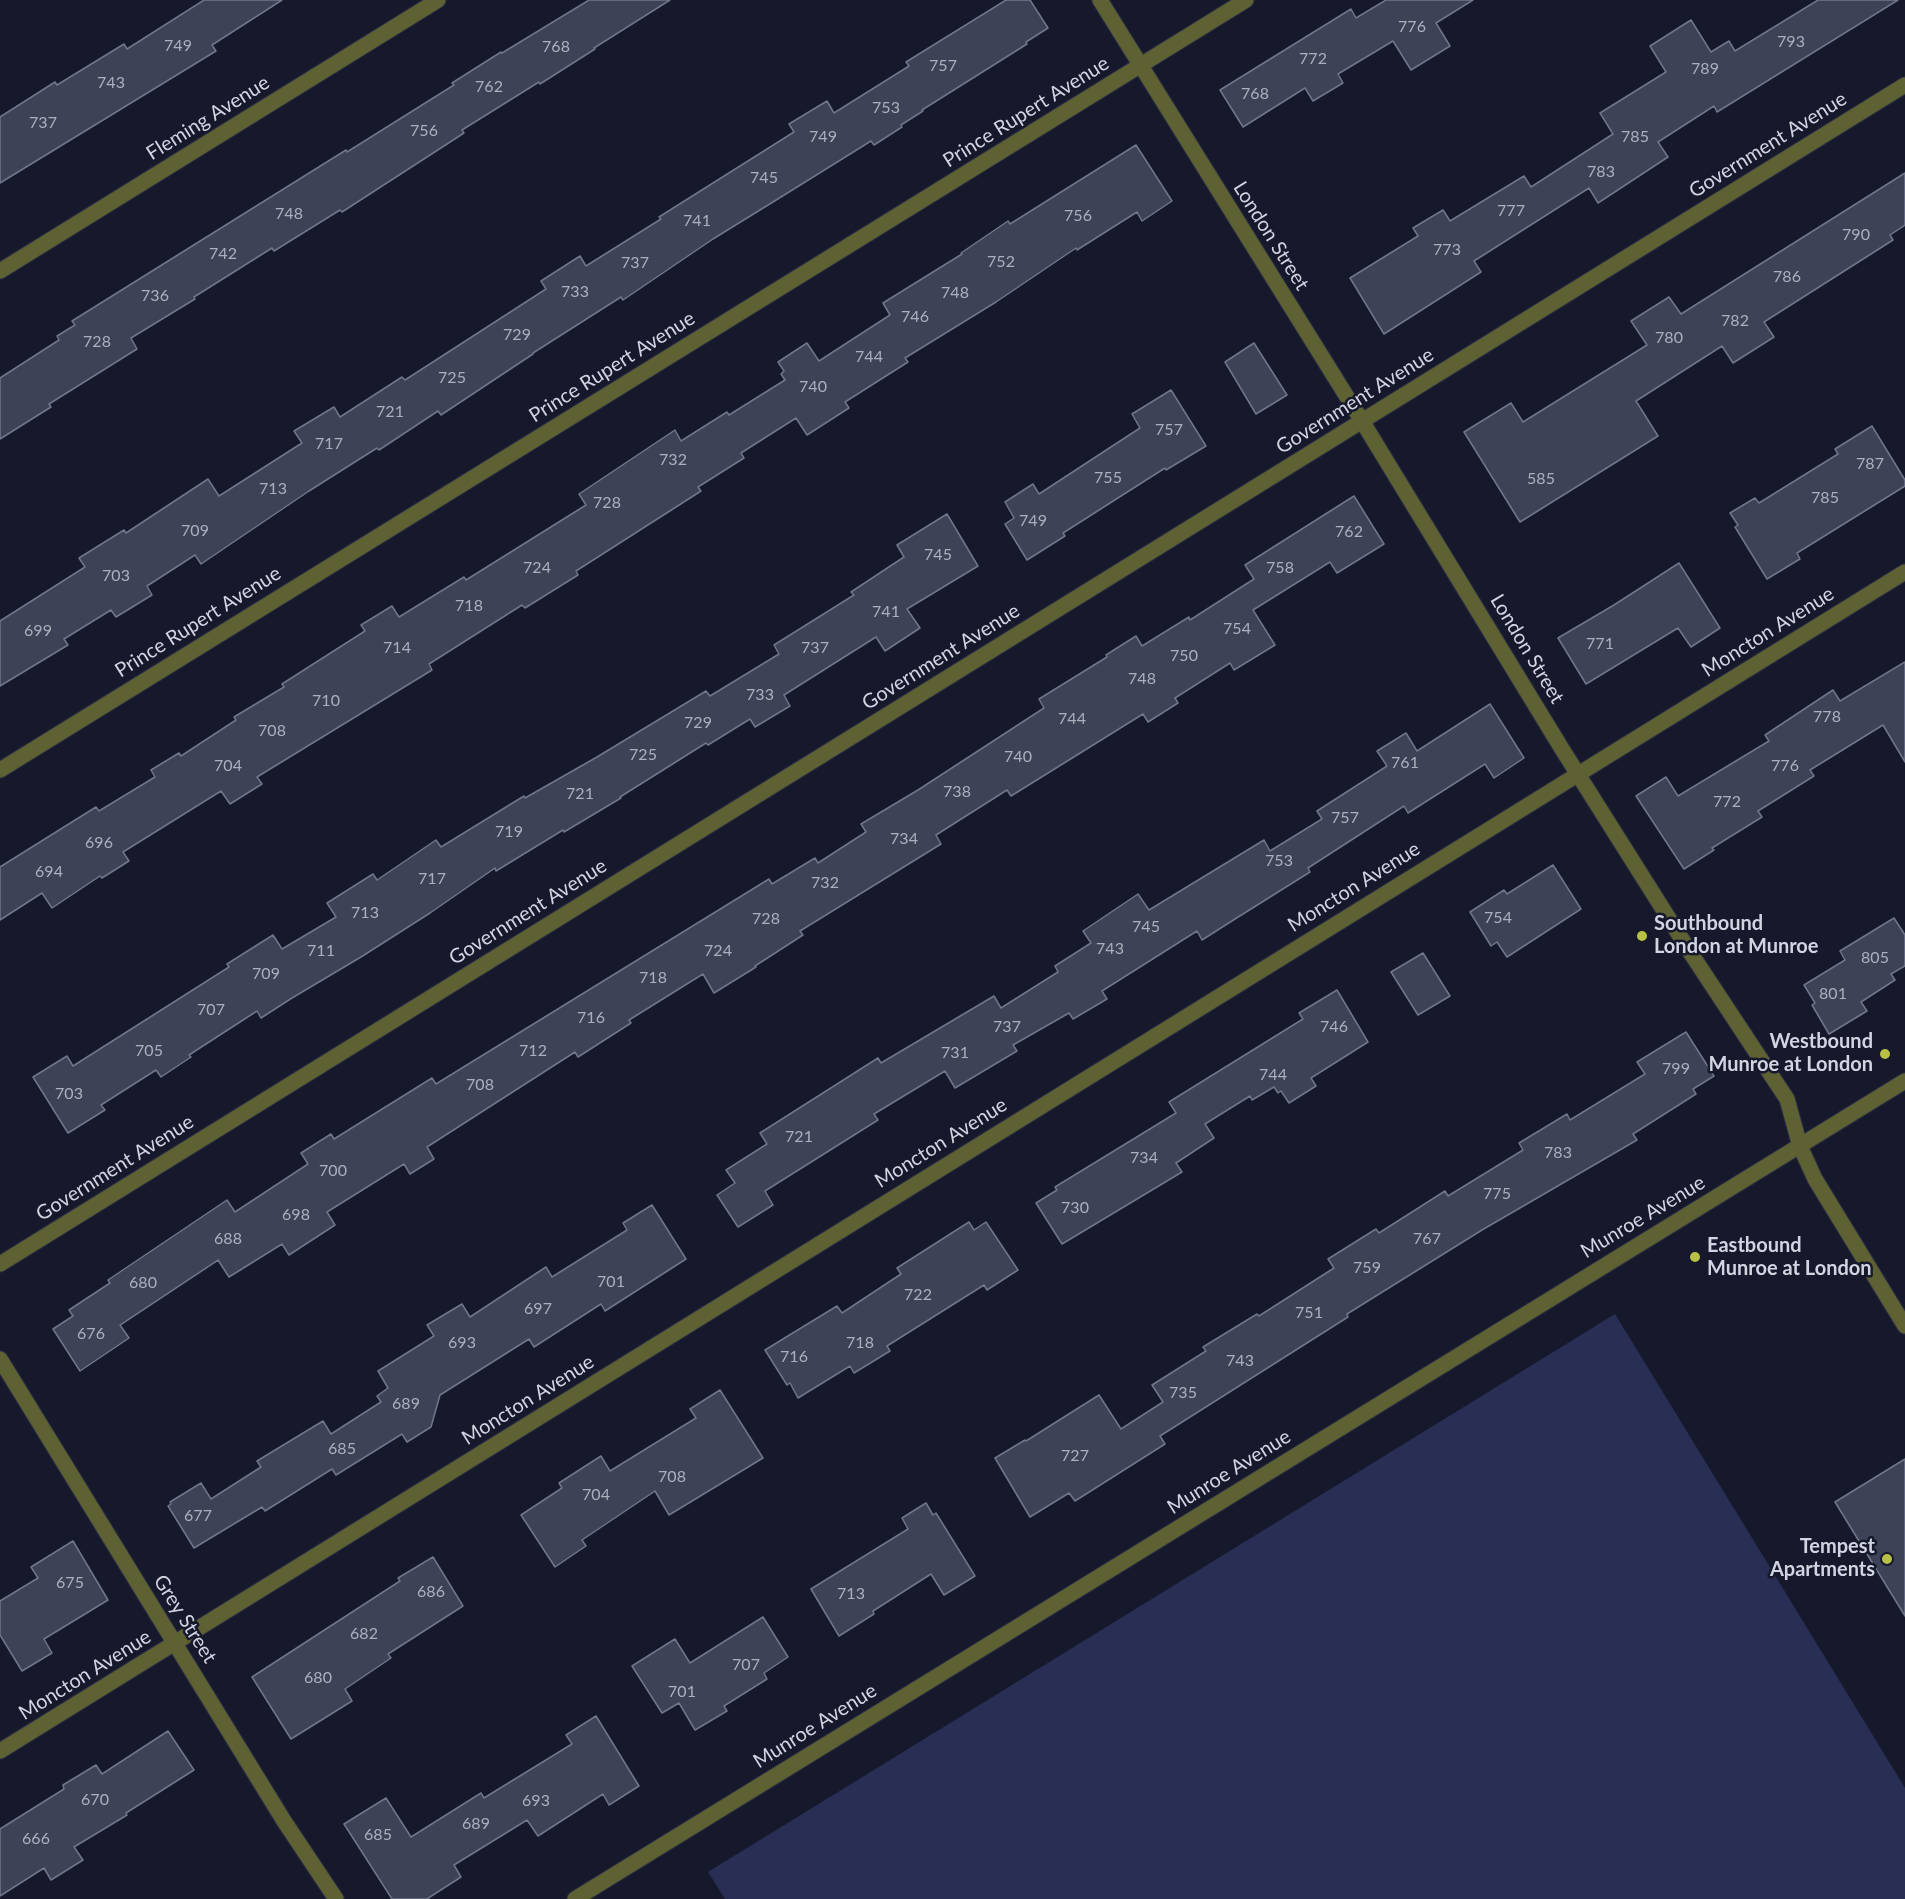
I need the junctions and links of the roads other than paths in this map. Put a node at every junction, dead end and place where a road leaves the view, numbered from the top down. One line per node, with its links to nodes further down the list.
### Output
1 (438, 0): 6 (street, Fleming Avenue)
2 (1100, 0): 4 (street, London Street)
3 (1246, 0): 4 (street, Prince Rupert Avenue)
4 (1140, 66): 7 (street, London Street); 9 (street, Prince Rupert Avenue)
5 (1905, 85): 7 (street, Government Avenue)
6 (0, 271)
7 (1362, 421): 10 (street, London Street); 13 (street, Government Avenue)
8 (1905, 572): 10 (street, Moncton Avenue)
9 (0, 770)
10 (1578, 774): 12 (street, London Street); 16 (street, Moncton Avenue)
11 (1905, 1081): 12 (street, Munroe Avenue)
12 (1800, 1146): 14 (street, London Street); 19 (street, Munroe Avenue)
13 (0, 1264)
14 (1905, 1326)
15 (0, 1359): 16 (street, Grey Street)
16 (175, 1644): 17 (street, Moncton Avenue); 18 (street, Grey Street)
17 (0, 1751)
18 (336, 1899)
19 (574, 1899)

